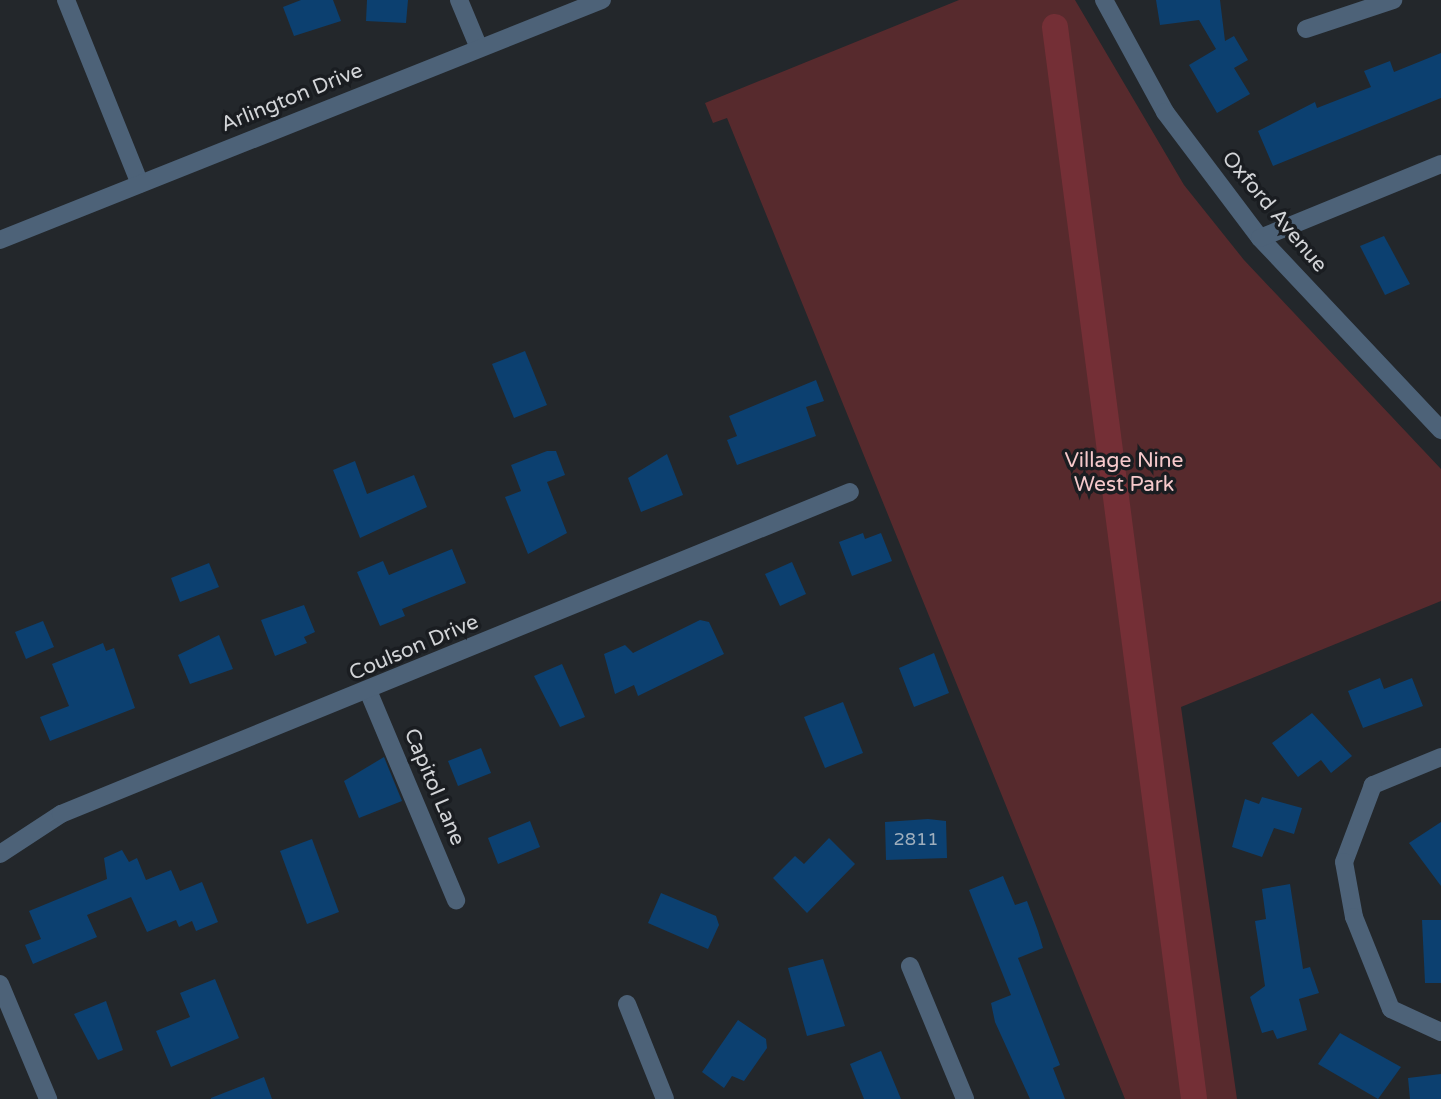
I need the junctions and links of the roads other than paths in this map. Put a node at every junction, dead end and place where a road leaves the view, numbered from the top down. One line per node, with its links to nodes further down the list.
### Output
1 (66, 0): 9 (street)
2 (459, 0): 7 (street)
3 (602, 0): 7 (street, Arlington Drive)
4 (1104, 0): 10 (street, Oxford Avenue)
5 (1393, 0): 6 (street)
6 (1306, 29)
7 (479, 48): 9 (street, Arlington Drive)
8 (1441, 164): 10 (street)
9 (140, 184): 11 (street, Arlington Drive)
10 (1260, 238): 12 (street, Oxford Avenue)
11 (0, 240)
12 (1441, 430)
13 (850, 492): 14 (street, Coulson Drive)
14 (369, 693): 16 (street, Coulson Drive); 17 (street, Capitol Lane)
15 (1441, 757): 21 (street)
16 (0, 854)
17 (456, 900)
18 (911, 966): 24 (street)
19 (0, 984): 22 (street)
20 (627, 1004): 23 (street)
21 (1441, 1032)
22 (48, 1099)
23 (665, 1099)
24 (965, 1099)

